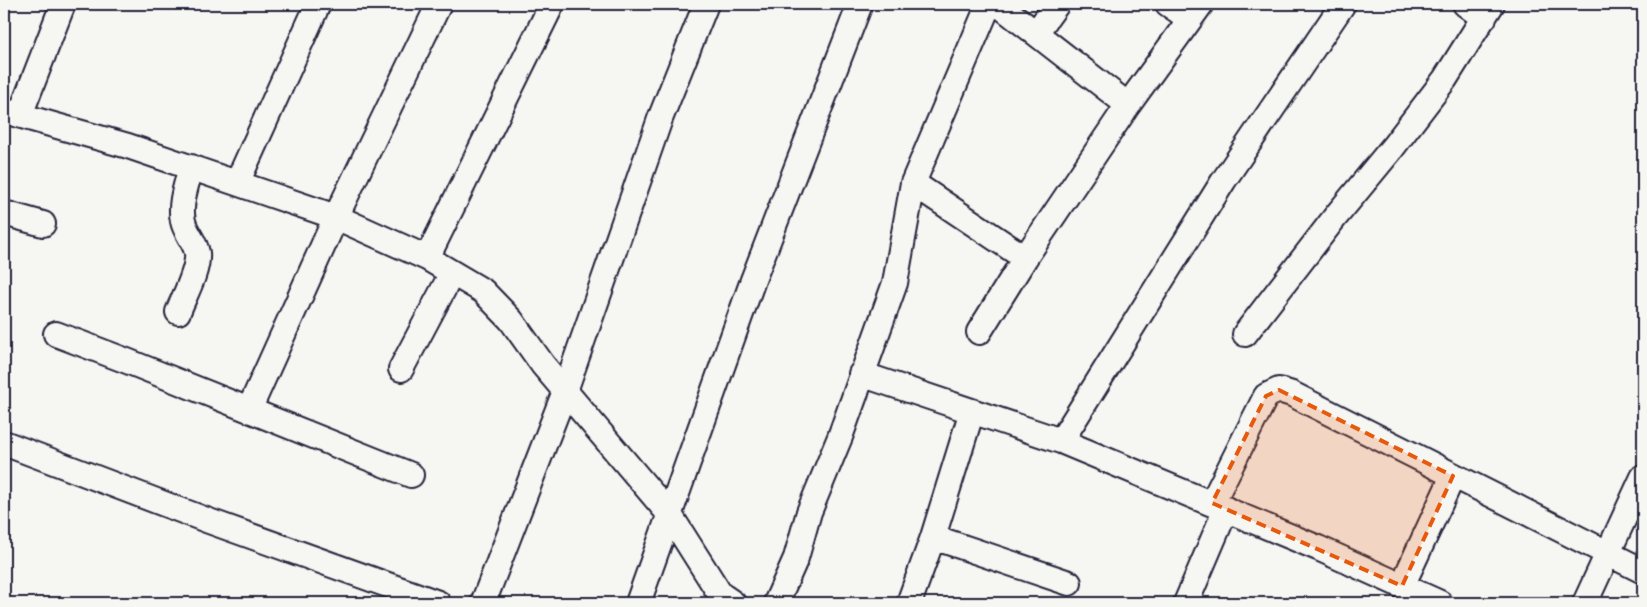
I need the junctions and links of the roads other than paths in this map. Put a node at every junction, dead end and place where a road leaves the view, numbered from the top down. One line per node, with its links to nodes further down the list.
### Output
1 (63, 4): 16 (street)
2 (318, 4): 18 (street)
3 (439, 4): 21 (street)
4 (552, 4): 23 (street)
5 (706, 4): 32 (street)
6 (860, 4): 41 (street)
7 (989, 4): 19 (street)
8 (998, 4): 14 (street)
9 (1057, 4): 14 (street)
10 (1168, 4): 13 (street)
11 (1343, 4): 35 (street)
12 (1480, 8): 29 (street)
13 (1196, 11): 15 (street)
14 (1036, 33): 15 (street)
15 (1128, 105): 24 (street)
16 (12, 113): 17 (street)
17 (192, 167): 18 (street); 26 (street)
18 (237, 183): 21 (street)
19 (913, 183): 24 (street); 31 (street)
20 (4, 213): 22 (street)
21 (336, 217): 23 (street); 33 (street)
22 (43, 224)
23 (427, 258): 25 (street)
24 (1025, 258): 27 (street)
25 (452, 273): 30 (street); 32 (street)
26 (178, 312)
27 (979, 332)
28 (56, 334): 33 (street)
29 (1245, 334)
30 (402, 369)
31 (861, 374): 34 (street); 51 (street)
32 (565, 391): 41 (street); 48 (street)
33 (249, 410): 37 (street)
34 (972, 411): 35 (street); 42 (street)
35 (1061, 441): 40 (street)
36 (4, 443): 47 (street)
37 (411, 475)
38 (1453, 476): 40 (street); 43 (street); 46 (street)
39 (1643, 477): 43 (street)
40 (1219, 506): 46 (street); 53 (street)
41 (670, 514): 49 (street); 50 (street)
42 (933, 537): 45 (street); 52 (street)
43 (1607, 554): 44 (street); 55 (street)
44 (1643, 572)
45 (1069, 583)
46 (1402, 586): 54 (street)
47 (425, 601)
48 (483, 603)
49 (638, 603)
50 (733, 603)
51 (776, 603)
52 (909, 603)
53 (1186, 603)
54 (1440, 603)
55 (1585, 603)

